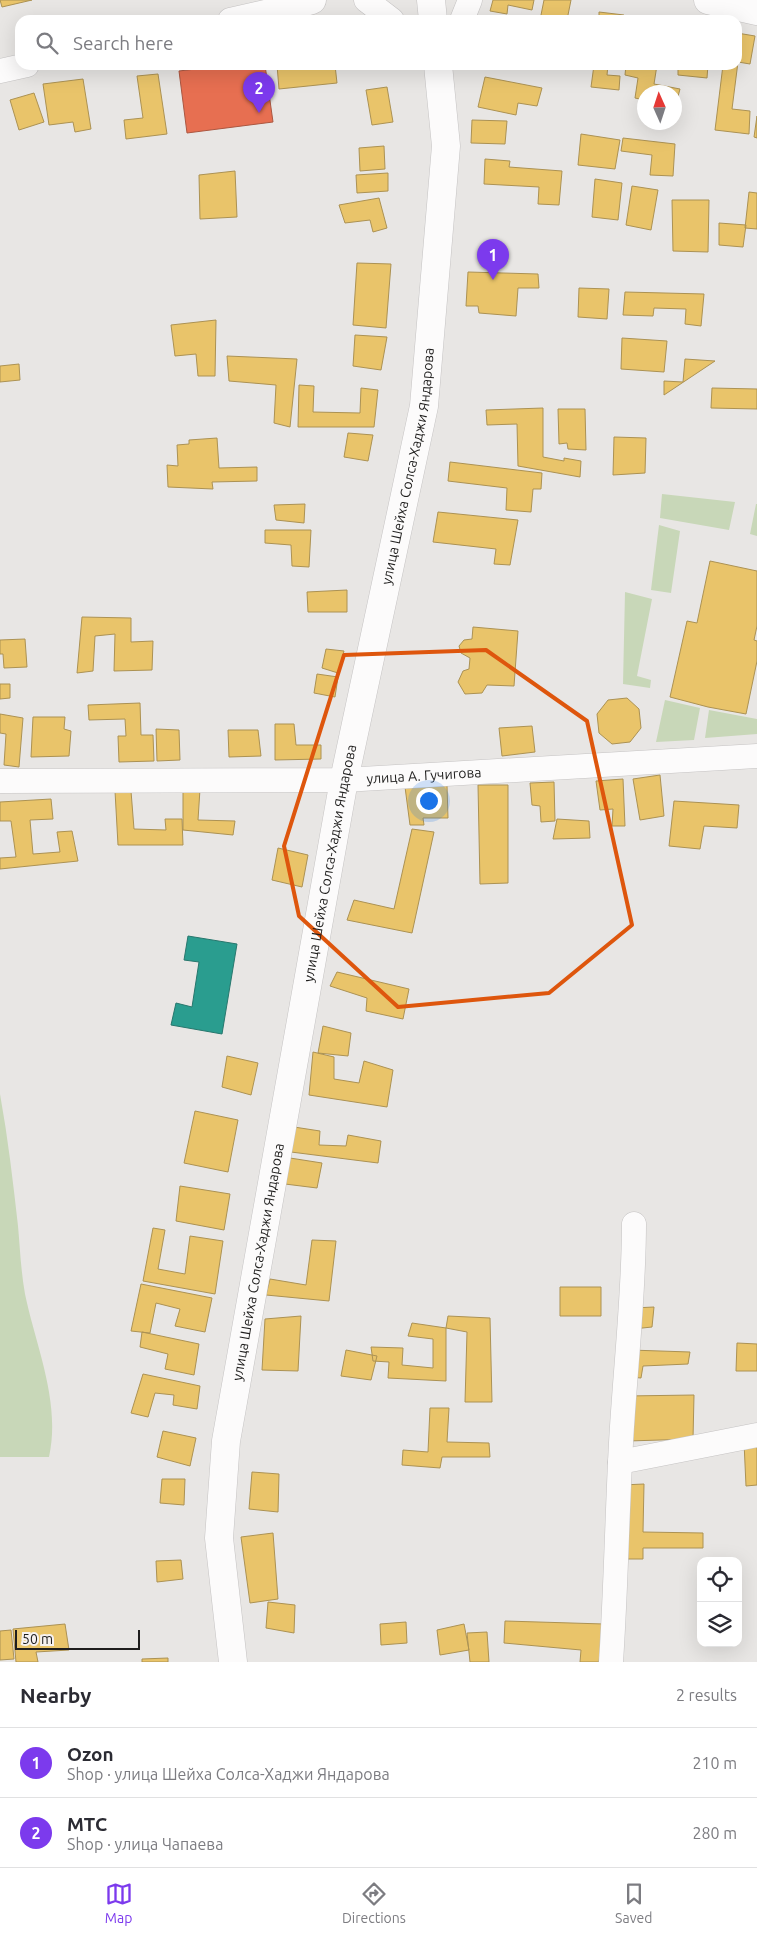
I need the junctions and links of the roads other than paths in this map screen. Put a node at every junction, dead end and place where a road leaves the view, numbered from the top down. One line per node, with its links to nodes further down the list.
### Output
1 (366, 0): 8 (street)
2 (431, 0): 9 (main road)
3 (470, 0): 10 (street)
4 (708, 0): 6 (main road)
5 (295, 2): 7 (street)
6 (757, 11)
7 (248, 15)
8 (386, 15)
9 (432, 15)
10 (464, 15)
11 (15, 68): 15 (street)
12 (427, 70): 16 (street)
13 (438, 70): 16 (main road, улица Шейха Солса-Хаджи Яндарова)
14 (448, 70): 16 (street)
15 (0, 71)
16 (441, 95): 18 (main road, улица Шейха Солса-Хаджи Яндарова)
17 (757, 756): 18 (street, улица А. Гучигова)
18 (344, 780): 19 (street, улица А. Гучигова); 23 (main road, улица Шейха Солса-Хаджи Яндарова)
19 (0, 781)
20 (634, 1224): 22 (street)
21 (757, 1435): 22 (street)
22 (620, 1462): 24 (street)
23 (233, 1662)
24 (611, 1662)

